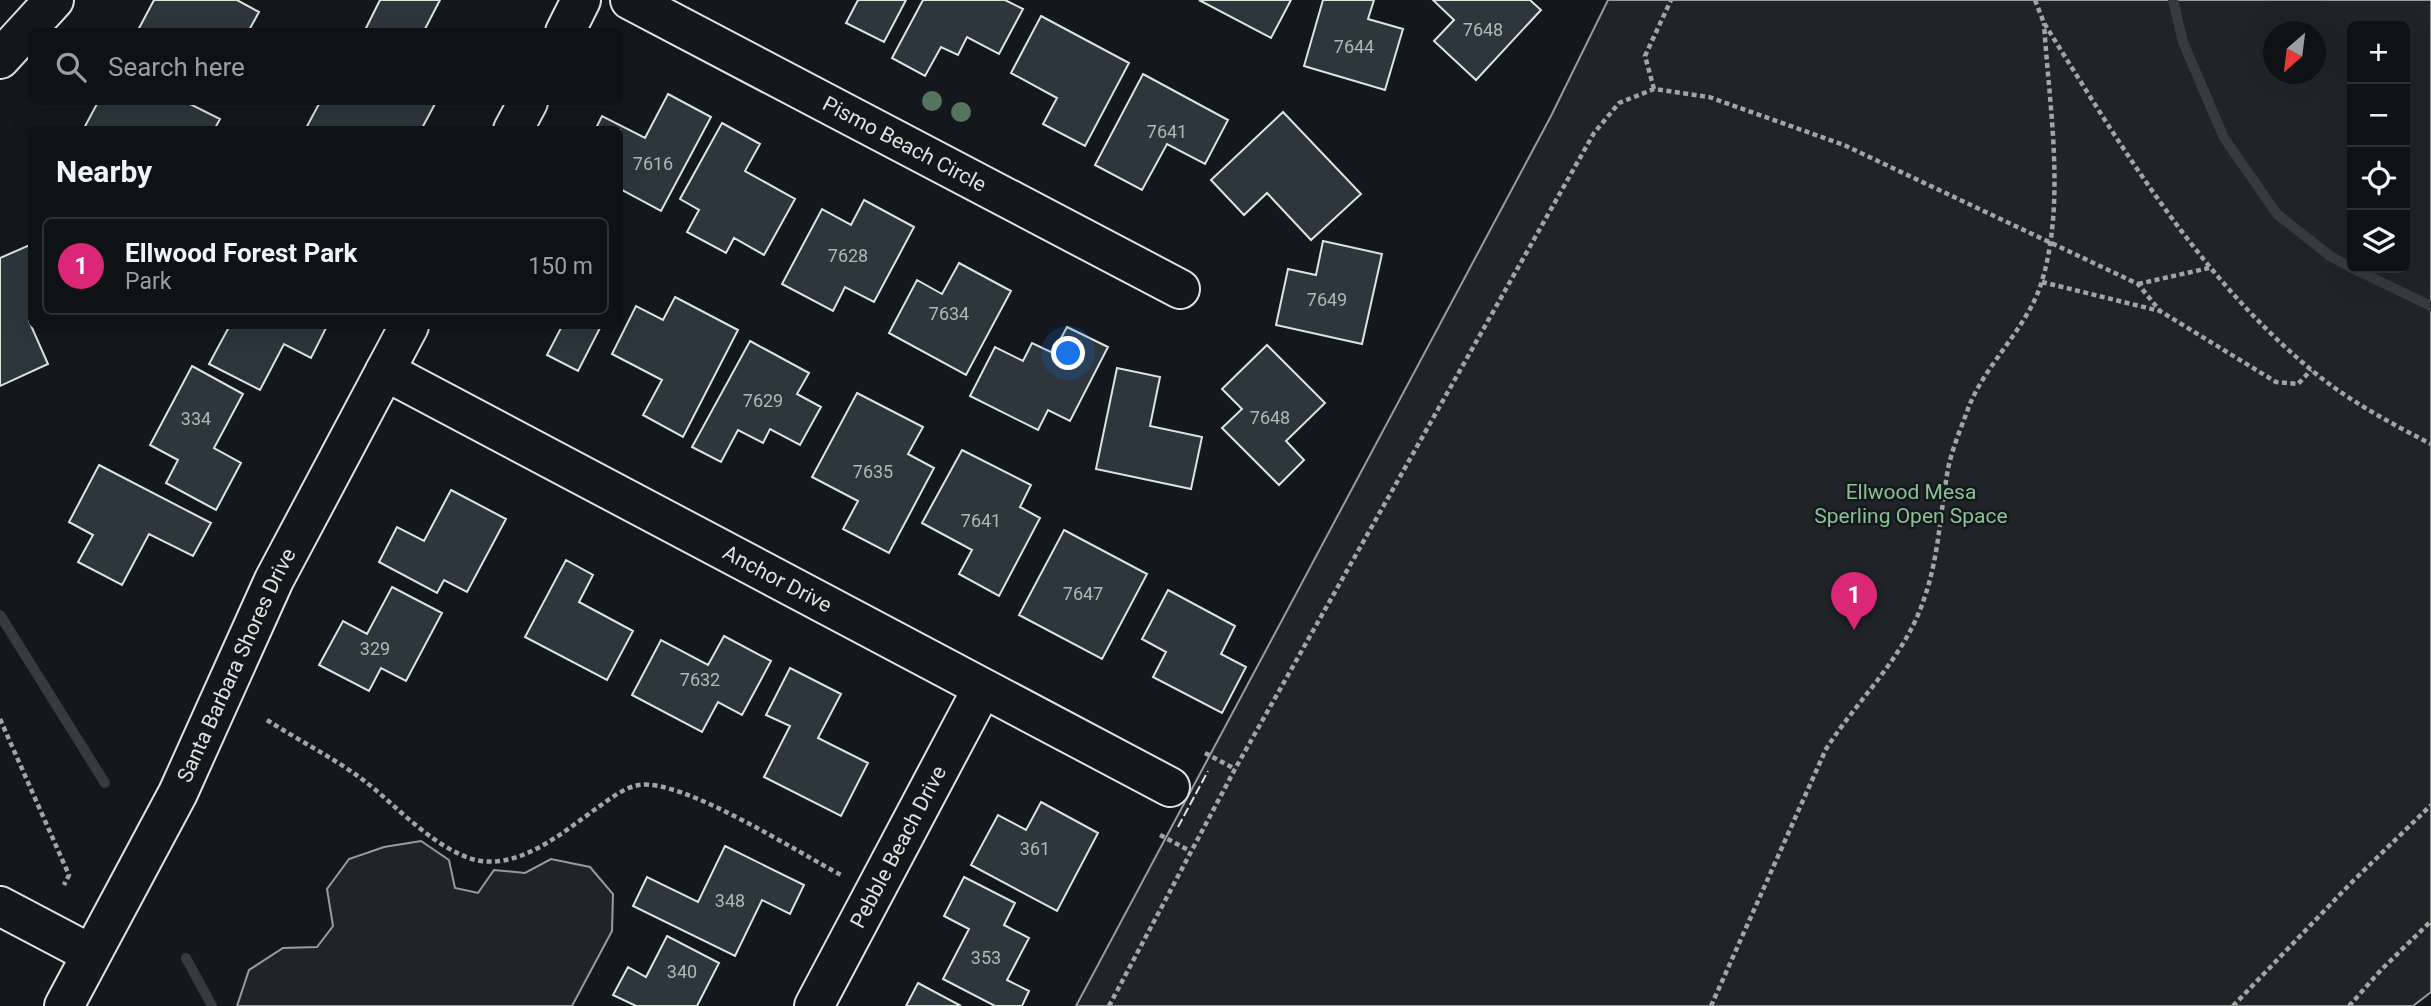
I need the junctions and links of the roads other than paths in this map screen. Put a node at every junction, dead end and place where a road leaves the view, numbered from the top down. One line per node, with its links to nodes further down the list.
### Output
1 (54, 0): 4 (street)
2 (581, 0): 5 (street)
3 (629, 0): 10 (street, Pismo Beach Circle)
4 (29, 28)
5 (567, 28)
6 (28, 29): 7 (street)
7 (0, 60)
8 (526, 105): 9 (street)
9 (515, 126)
10 (1180, 289)
11 (407, 329): 12 (street, Santa Barbara Shores Drive)
12 (385, 371): 13 (street, Anchor Drive); 16 (street, Santa Barbara Shores Drive)
13 (982, 689): 14 (street, Anchor Drive); 18 (street, Pebble Beach Drive)
14 (1170, 787)
15 (0, 906): 16 (street)
16 (91, 954): 17 (street, Santa Barbara Shores Drive)
17 (64, 1006)
18 (814, 1006)

